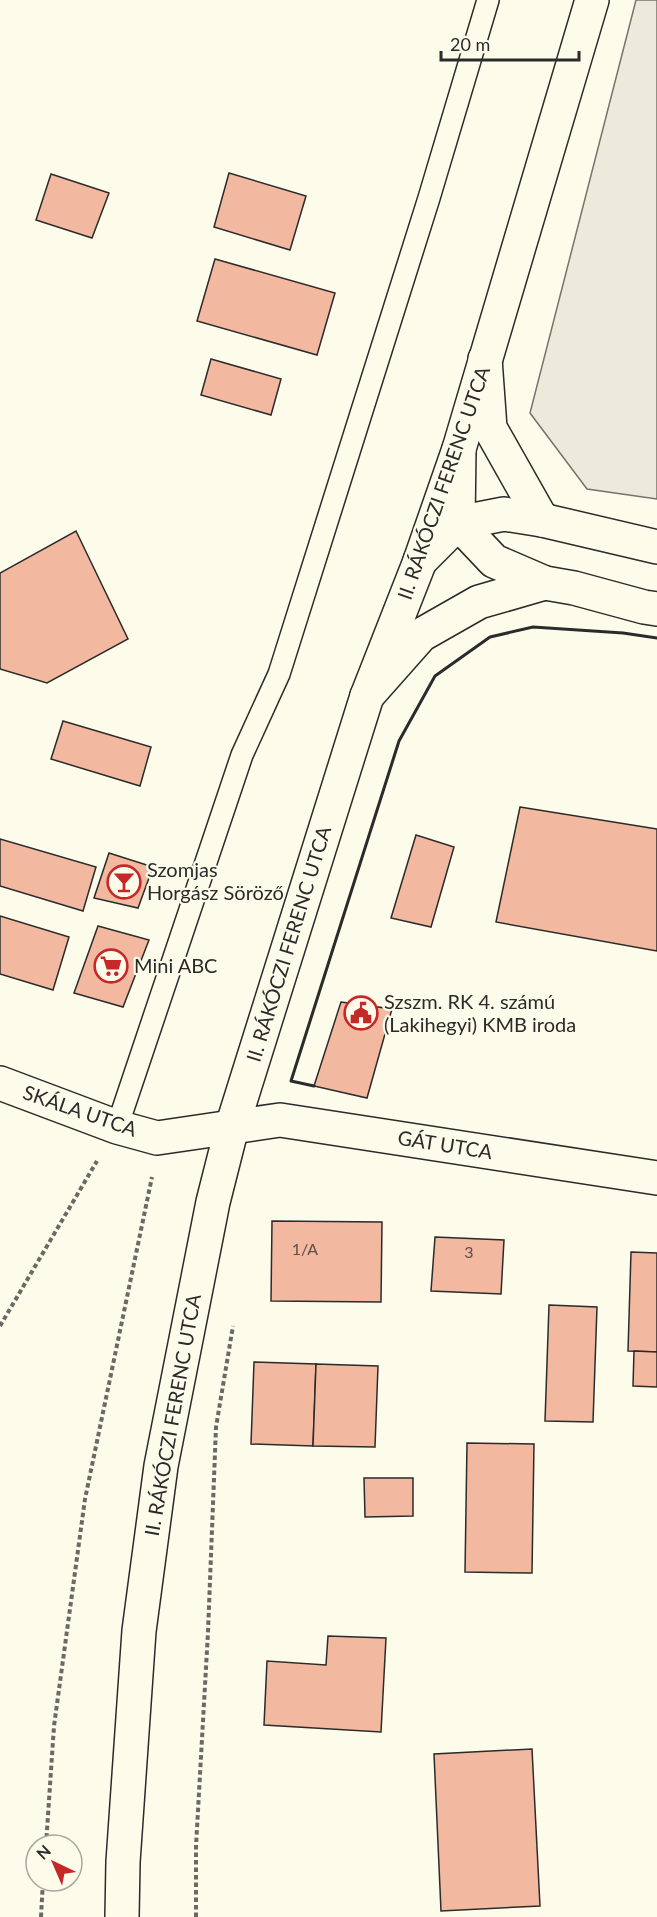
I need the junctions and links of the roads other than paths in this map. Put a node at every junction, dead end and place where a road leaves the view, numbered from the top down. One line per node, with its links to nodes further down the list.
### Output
1 (488, 0): 13 (lane)
2 (592, 0): 3 (main road, II. RÁKÓCZI FERENC UTCA)
3 (485, 358): 4 (main road, II. RÁKÓCZI FERENC UTCA); 5 (main road)
4 (459, 449): 6 (main road); 8 (main road, II. RÁKÓCZI FERENC UTCA)
5 (542, 520): 6 (main road); 7 (main road)
6 (458, 523): 8 (main road); 9 (main road)
7 (657, 547)
8 (420, 561): 11 (main road, II. RÁKÓCZI FERENC UTCA)
9 (545, 583): 10 (main road); 11 (main road)
10 (657, 609)
11 (367, 696): 14 (main road, II. RÁKÓCZI FERENC UTCA)
12 (0, 1083): 13 (main road, SKÁLA UTCA)
13 (117, 1127): 14 (main road, SKÁLA UTCA)
14 (232, 1127): 15 (main road, GÁT UTCA); 16 (main road, II. RÁKÓCZI FERENC UTCA)
15 (657, 1178)
16 (122, 1917)

